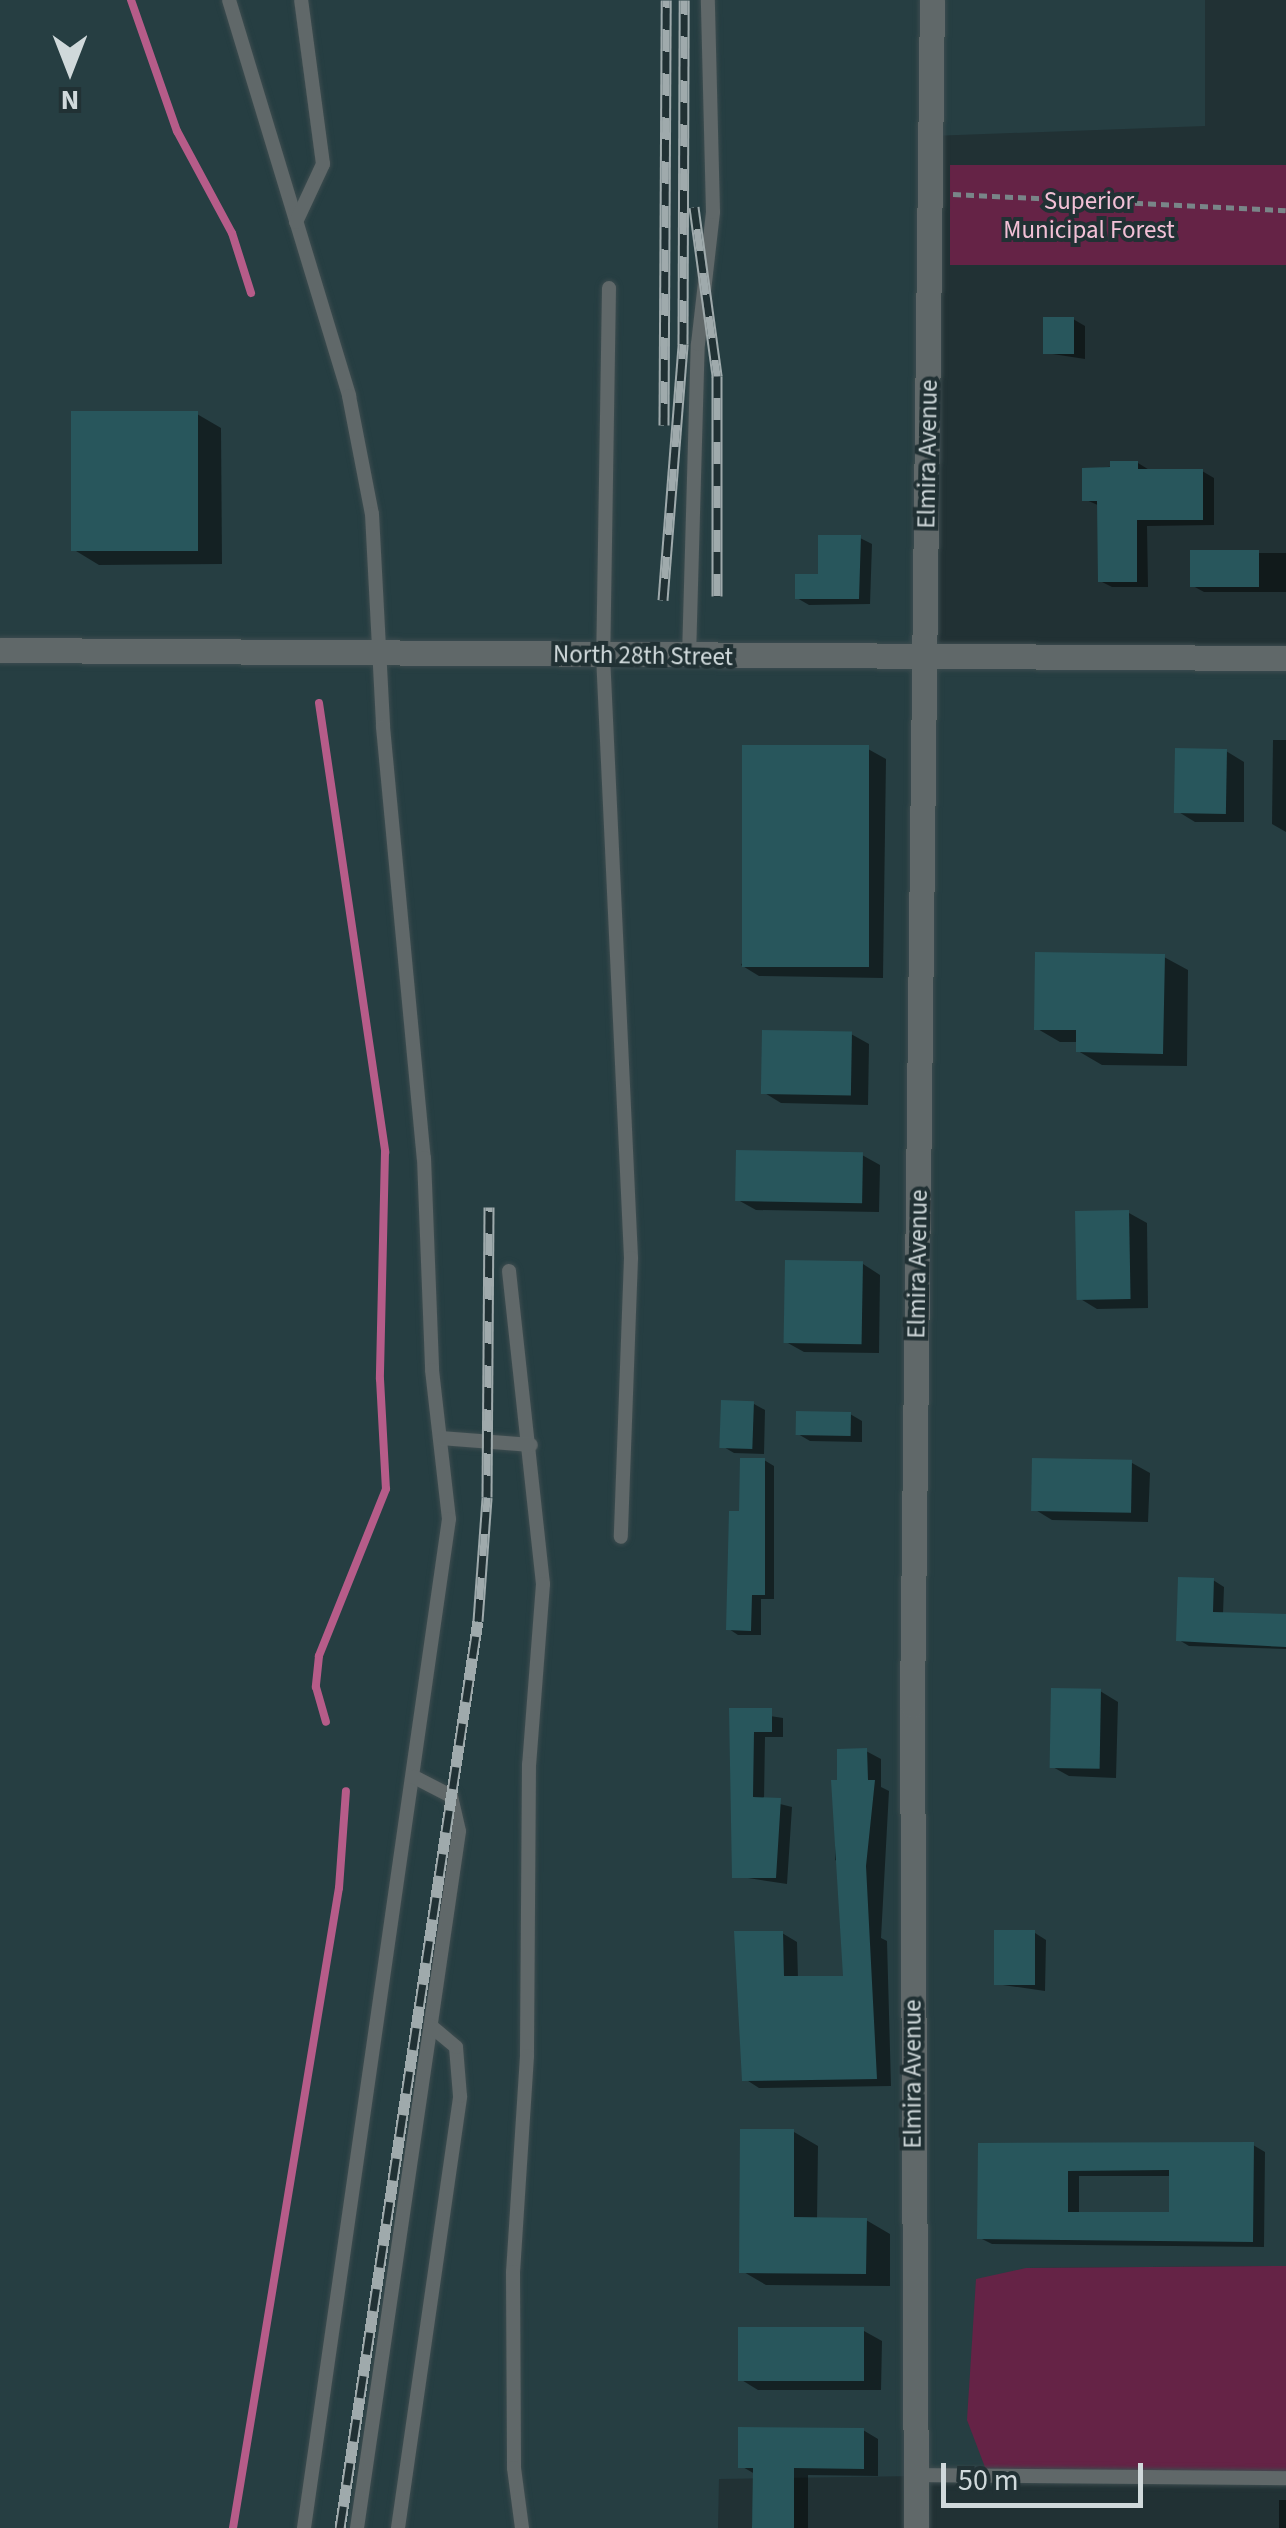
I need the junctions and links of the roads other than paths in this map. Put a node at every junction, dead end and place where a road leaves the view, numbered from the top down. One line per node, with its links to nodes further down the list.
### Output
1 (229, 0): 5 (lane)
2 (301, 0): 5 (lane)
3 (708, 0): 10 (lane)
4 (932, 0): 12 (street, Elmira Avenue)
5 (296, 222): 8 (lane)
6 (609, 288): 9 (lane)
7 (0, 650): 8 (street, North 28th Street)
8 (380, 653): 9 (street, North 28th Street); 14 (lane)
9 (602, 655): 10 (street, North 28th Street); 16 (lane)
10 (690, 657): 12 (street, North 28th Street)
11 (1286, 658): 12 (street, North 28th Street)
12 (926, 659): 19 (street, Elmira Avenue)
13 (510, 1271): 15 (lane)
14 (441, 1438): 15 (lane); 17 (lane)
15 (531, 1445): 24 (lane)
16 (621, 1537)
17 (414, 1777): 18 (lane); 21 (lane)
18 (431, 2026): 22 (lane); 23 (lane)
19 (915, 2476): 20 (lane); 25 (street, Elmira Avenue)
20 (1286, 2478)
21 (304, 2528)
22 (357, 2528)
23 (398, 2528)
24 (522, 2528)
25 (916, 2528)

